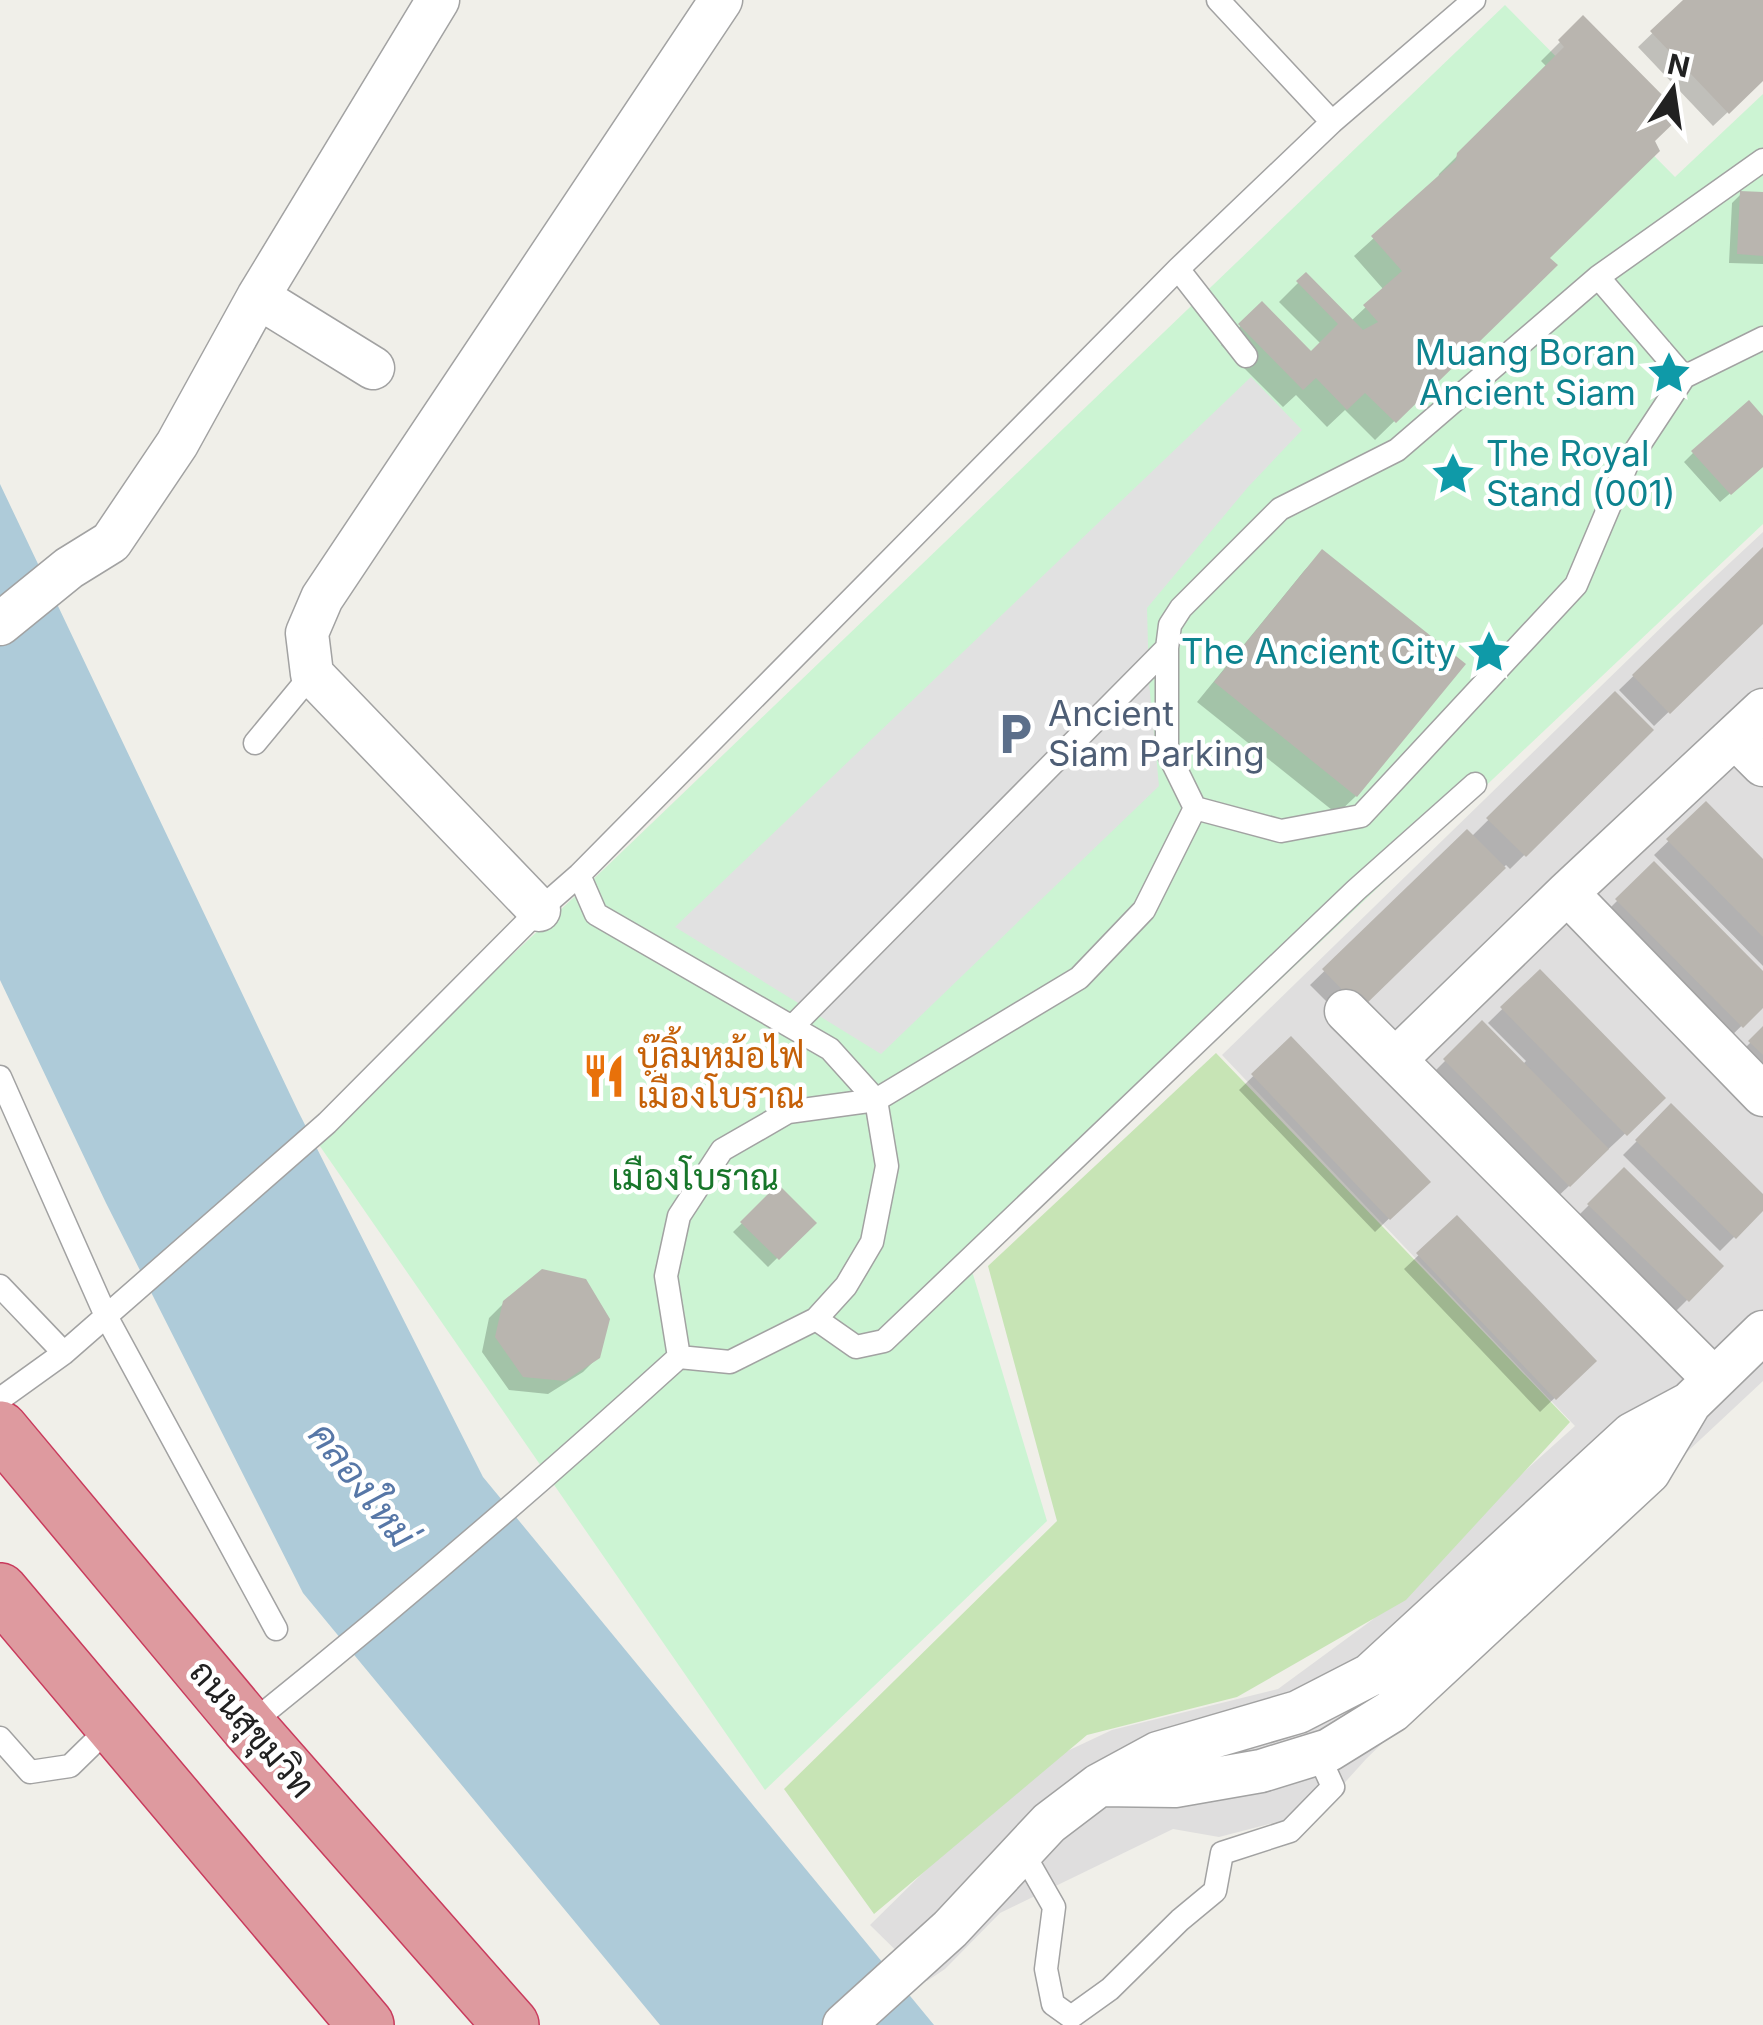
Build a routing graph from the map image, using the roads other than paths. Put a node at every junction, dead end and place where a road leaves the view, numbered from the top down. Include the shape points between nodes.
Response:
1 (438, 0) edge
2 (721, 0) edge
3 (1218, 0) edge
4 (1474, 0) edge
5 (1332, 122) junction
6 (1763, 160) edge
7 (1178, 269) junction
8 (1598, 277) junction
9 (258, 298) junction
10 (1763, 338) edge
11 (1246, 356) dead end
12 (373, 368) dead end
13 (1684, 377) junction
14 (0, 624) edge
15 (1166, 648) junction
16 (312, 674) junction
17 (1754, 737) edge
18 (254, 743) dead end
19 (1475, 784) dead end
20 (1195, 808) junction
21 (579, 874) junction
22 (1567, 893) junction
23 (539, 910) junction
24 (1346, 1012) dead end
25 (793, 1026) junction
26 (1395, 1060) junction
27 (0, 1078) edge
28 (1763, 1095) edge
29 (876, 1100) junction
30 (0, 1286) edge
31 (106, 1316) junction
32 (816, 1319) junction
33 (1763, 1332) edge
34 (64, 1353) junction
35 (679, 1357) junction
36 (1702, 1391) junction
37 (0, 1400) edge
38 (0, 1429) edge
39 (0, 1591) edge
40 (276, 1629) dead end
41 (112, 1725) junction
42 (248, 1726) junction
43 (0, 1738) edge
44 (1318, 1754) junction
45 (1099, 1785) junction
46 (1022, 1852) junction
47 (366, 2025) edge
48 (510, 2025) edge
49 (844, 2025) edge

1 - 9 street
2 - 16 street via 322,598 307,633
3 - 5 lane
4 - 5 lane
5 - 7 lane
6 - 8 lane
7 - 11 lane
7 - 21 lane
8 - 13 lane
8 - 15 lane via 1396,450 1280,509 1181,608
9 - 12 street
9 - 14 street via 177,444 111,542
10 - 13 lane
13 - 20 lane via 1628,462 1576,585 1361,816 1281,831
15 - 20 lane via 1167,751
15 - 25 lane
16 - 18 lane
16 - 23 street
17 - 22 street
19 - 32 lane via 884,1340 856,1347
20 - 29 lane via 1144,910 1080,978
21 - 23 lane
21 - 25 lane via 596,914
22 - 26 street
22 - 28 street
23 - 31 lane via 327,1122
24 - 26 street
25 - 29 lane via 830,1049
26 - 36 street
27 - 31 lane
29 - 32 lane via 887,1166 872,1242
29 - 35 lane via 788,1112 722,1150 679,1216 666,1276
30 - 34 lane
31 - 34 lane
31 - 40 lane
32 - 35 lane via 730,1362
33 - 36 street
34 - 37 lane
35 - 42 lane via 549,1475
36 - 44 street via 1649,1472 1392,1711
36 - 45 street via 1632,1434 1370,1675 1298,1712 1158,1752
38 - 42 highway, ถนนสุขุมวิท
39 - 41 highway
41 - 43 lane via 70,1766 50,1771 30,1772
41 - 47 highway
42 - 48 highway, ถนนสุขุมวิท
44 - 45 street via 1175,1786
44 - 46 lane via 1333,1787 1290,1831 1222,1853 1215,1891 1072,2017 1053,2004 1046,1970 1054,1907
45 - 46 street
46 - 49 street

